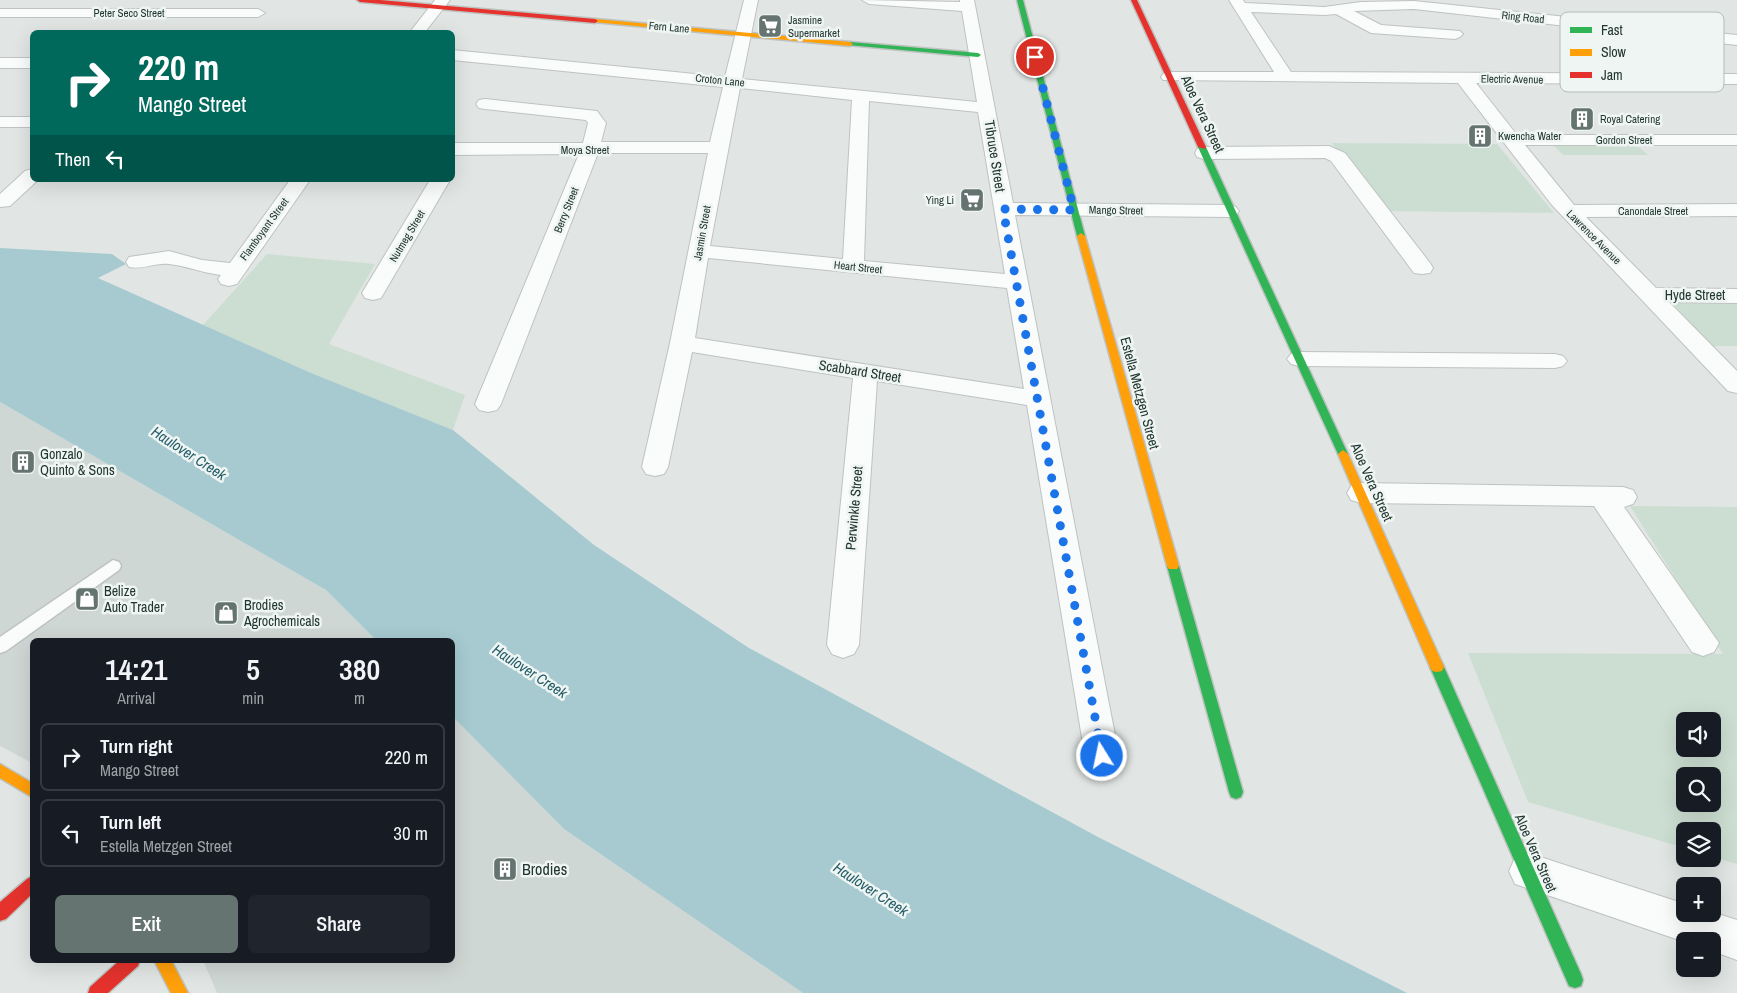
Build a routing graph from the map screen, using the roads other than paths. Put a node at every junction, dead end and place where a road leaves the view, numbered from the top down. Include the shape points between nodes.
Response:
1 (272, 0) edge
2 (360, 0) edge
3 (751, 0) edge
4 (870, 0) edge
5 (1020, 0) edge
6 (1134, 0) edge
7 (440, 3) edge
8 (967, 4) edge
9 (1238, 4) edge
10 (1339, 9) junction
11 (0, 13) edge
12 (258, 13) junction
13 (1560, 21) edge
14 (247, 28) dead end
15 (420, 30) edge
16 (744, 34) junction
17 (1455, 34) dead end
18 (1724, 39) edge
19 (1737, 40) edge
20 (455, 55) edge
21 (978, 55) junction
22 (0, 63) edge
23 (30, 63) edge
24 (1169, 77) junction
25 (1286, 78) junction
26 (1463, 78) junction
27 (1560, 78) edge
28 (1724, 79) edge
29 (1737, 79) edge
30 (732, 81) junction
31 (861, 95) junction
32 (485, 104) dead end
33 (987, 108) junction
34 (0, 122) edge
35 (30, 122) edge
36 (1510, 140) junction
37 (1737, 140) edge
38 (718, 147) junction
39 (590, 150) junction
40 (1204, 152) junction
41 (455, 153) edge
42 (30, 177) edge
43 (299, 182) edge
44 (439, 182) edge
45 (3, 202) dead end
46 (1003, 209) junction
47 (1074, 210) junction
48 (1737, 210) edge
49 (1229, 211) junction
50 (1569, 211) junction
51 (699, 251) junction
52 (137, 262) dead end
53 (853, 267) junction
54 (1422, 268) dead end
55 (1018, 282) junction
56 (374, 293) dead end
57 (1652, 295) junction
58 (1737, 296) edge
59 (682, 343) junction
60 (1299, 360) junction
61 (1555, 361) dead end
62 (866, 372) junction
63 (1737, 385) edge
64 (1038, 399) junction
65 (488, 404) dead end
66 (655, 467) dead end
67 (1361, 493) junction
68 (113, 566) dead end
69 (1703, 643) dead end
70 (842, 644) dead end
71 (0, 646) edge
72 (1102, 756) dead end
73 (0, 770) edge
74 (30, 790) edge
75 (1236, 792) dead end
76 (1528, 871) junction
77 (30, 886) edge
78 (0, 913) edge
79 (1737, 940) edge
80 (129, 963) edge
81 (164, 963) edge
82 (1575, 980) dead end
83 (96, 993) edge
84 (180, 993) edge

1 - 12 street
2 - 7 street, Fern Lane
3 - 16 street, Jasmin Street
4 - 8 street
5 - 47 street, Estella Metzgen Street
6 - 24 street, Aloe Vera Street
7 - 15 street
7 - 16 street, Fern Lane
8 - 21 street, Tibruce Street
9 - 10 street, Ring Road via 1308,11
9 - 25 street
10 - 13 street, Ring Road via 1414,5
10 - 17 street via 1371,28
11 - 12 street, Peter Seco Street
12 - 14 street
16 - 21 street, Fern Lane
16 - 30 street, Jasmin Street
18 - 19 street, Ring Road
20 - 30 street, Croton Lane
21 - 33 street, Tibruce Street
22 - 23 street
24 - 25 street, Electric Avenue
24 - 40 street, Aloe Vera Street
25 - 26 street, Electric Avenue
26 - 27 street, Electric Avenue
26 - 36 street, Lawrence Avenue
28 - 29 street, Electric Avenue
30 - 31 street, Croton Lane
30 - 38 street, Jasmin Street
31 - 33 street, Croton Lane
31 - 53 street
32 - 39 street, Berry Street via 591,115 597,123
33 - 46 street, Tibruce Street
34 - 35 street
36 - 37 street, Gordon Street
36 - 50 street, Lawrence Avenue
38 - 39 street, Moya Street
38 - 51 street, Jasmin Street
39 - 41 street, Moya Street
39 - 65 street, Berry Street
40 - 49 street, Aloe Vera Street
40 - 54 street via 1329,152 1338,157
42 - 45 street
43 - 52 street, Flamboyant Street via 232,274 169,258
44 - 56 street, Nutmeg Street
46 - 47 street, Mango Street
46 - 55 street, Tibruce Street
47 - 49 street, Mango Street
47 - 75 street, Estella Metzgen Street
48 - 50 street, Canondale Street
49 - 60 street, Aloe Vera Street
50 - 57 street, Lawrence Avenue
51 - 53 street, Heart Street
51 - 59 street, Jasmin Street
53 - 55 street, Heart Street
55 - 64 street, Tibruce Street
57 - 58 street, Hyde Street
57 - 63 street, Lawrence Avenue
59 - 62 street, Scabbard Street
59 - 66 street, Jasmin Street
60 - 61 street
60 - 67 street, Aloe Vera Street
62 - 64 street, Scabbard Street
62 - 70 street, Perwinkle Street
64 - 72 street, Tibruce Street
67 - 69 street via 1612,497
67 - 76 street, Aloe Vera Street
68 - 71 lane
73 - 74 street
76 - 79 street
76 - 82 street, Aloe Vera Street
77 - 78 street
80 - 83 street
81 - 84 street

